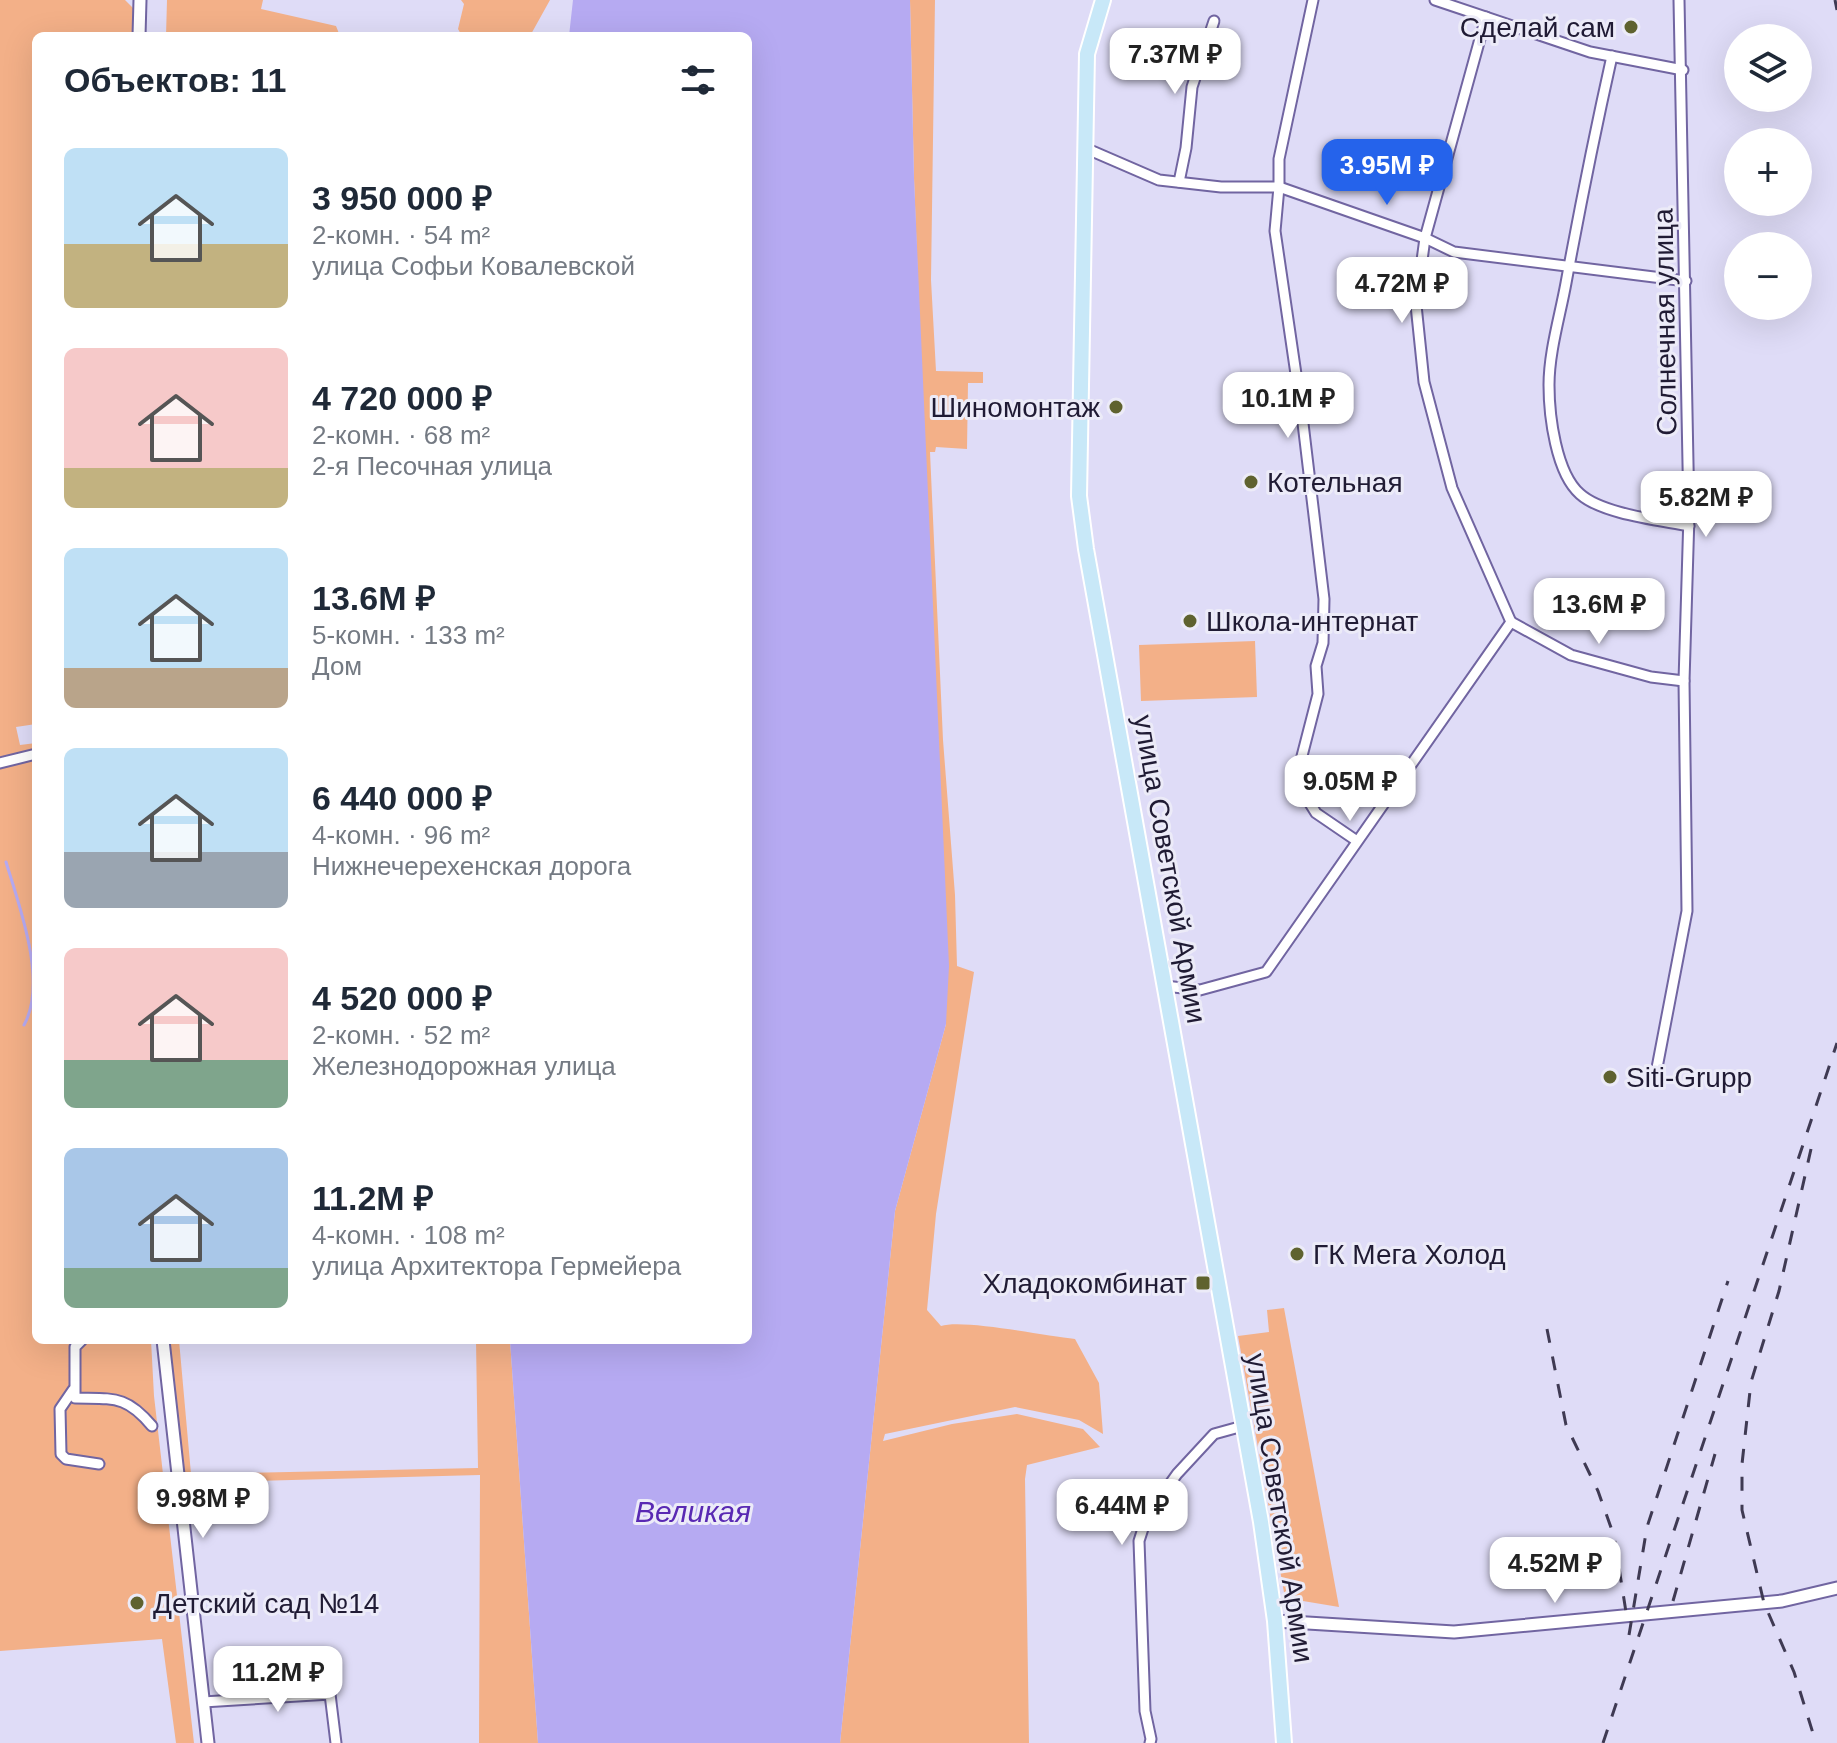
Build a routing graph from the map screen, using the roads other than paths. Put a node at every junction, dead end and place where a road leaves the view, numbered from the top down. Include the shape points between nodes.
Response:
1 (140, 0) edge
2 (1103, 0) edge
3 (1313, 0) edge
4 (1435, 0) edge
5 (1679, 0) edge
6 (1486, 17) junction
7 (1214, 21) dead end
8 (139, 32) edge
9 (1612, 56) junction
10 (1683, 70) junction
11 (1085, 148) junction
12 (1179, 182) junction
13 (1279, 187) junction
14 (1425, 238) junction
15 (1569, 267) junction
16 (1686, 281) junction
17 (1689, 526) junction
18 (1511, 622) junction
19 (1684, 681) junction
20 (32, 755) edge
21 (0, 763) edge
22 (1357, 841) junction
23 (1165, 986) junction
24 (1656, 1073) dead end
25 (78, 1344) edge
26 (163, 1344) edge
27 (73, 1390) junction
28 (152, 1426) dead end
29 (1243, 1426) junction
30 (99, 1464) dead end
31 (1837, 1588) edge
32 (1275, 1621) junction
33 (203, 1702) junction
34 (208, 1743) edge
35 (336, 1743) edge
36 (1150, 1743) edge
37 (1284, 1743) edge

1 - 8 street
2 - 11 main road, улица Советской Армии via 1087,54
3 - 13 street via 1279,159
4 - 6 street
5 - 10 street, Солнечная улица
6 - 9 street
6 - 14 street
7 - 12 street via 1192,87
9 - 10 street
9 - 15 street
10 - 16 street, Солнечная улица
11 - 12 street via 1159,180
11 - 23 main road, улица Советской Армии via 1079,496
12 - 13 street
13 - 14 street
13 - 22 street via 1275,231 1324,599 1318,694 1302,756 1301,789 1316,813
14 - 15 street via 1454,252
14 - 18 street via 1416,305 1424,382 1452,488
15 - 16 street
15 - 17 street via 1549,383 1564,474 1581,495 1619,513
16 - 17 street, Солнечная улица
17 - 19 street, Солнечная улица
18 - 19 street via 1571,655
18 - 22 street
19 - 24 street, Солнечная улица via 1687,911
20 - 21 street
22 - 23 street via 1266,972 1200,990
23 - 29 main road, улица Советской Армии
25 - 27 street
26 - 33 street
27 - 28 street via 75,1398 128,1402
27 - 30 street via 60,1409 61,1454
29 - 32 main road, улица Советской Армии
29 - 36 street via 1214,1434 1204,1444 1147,1516 1139,1541
31 - 32 street via 1782,1601 1454,1632
32 - 37 main road, улица Советской Армии
33 - 34 street
33 - 35 street via 330,1694

